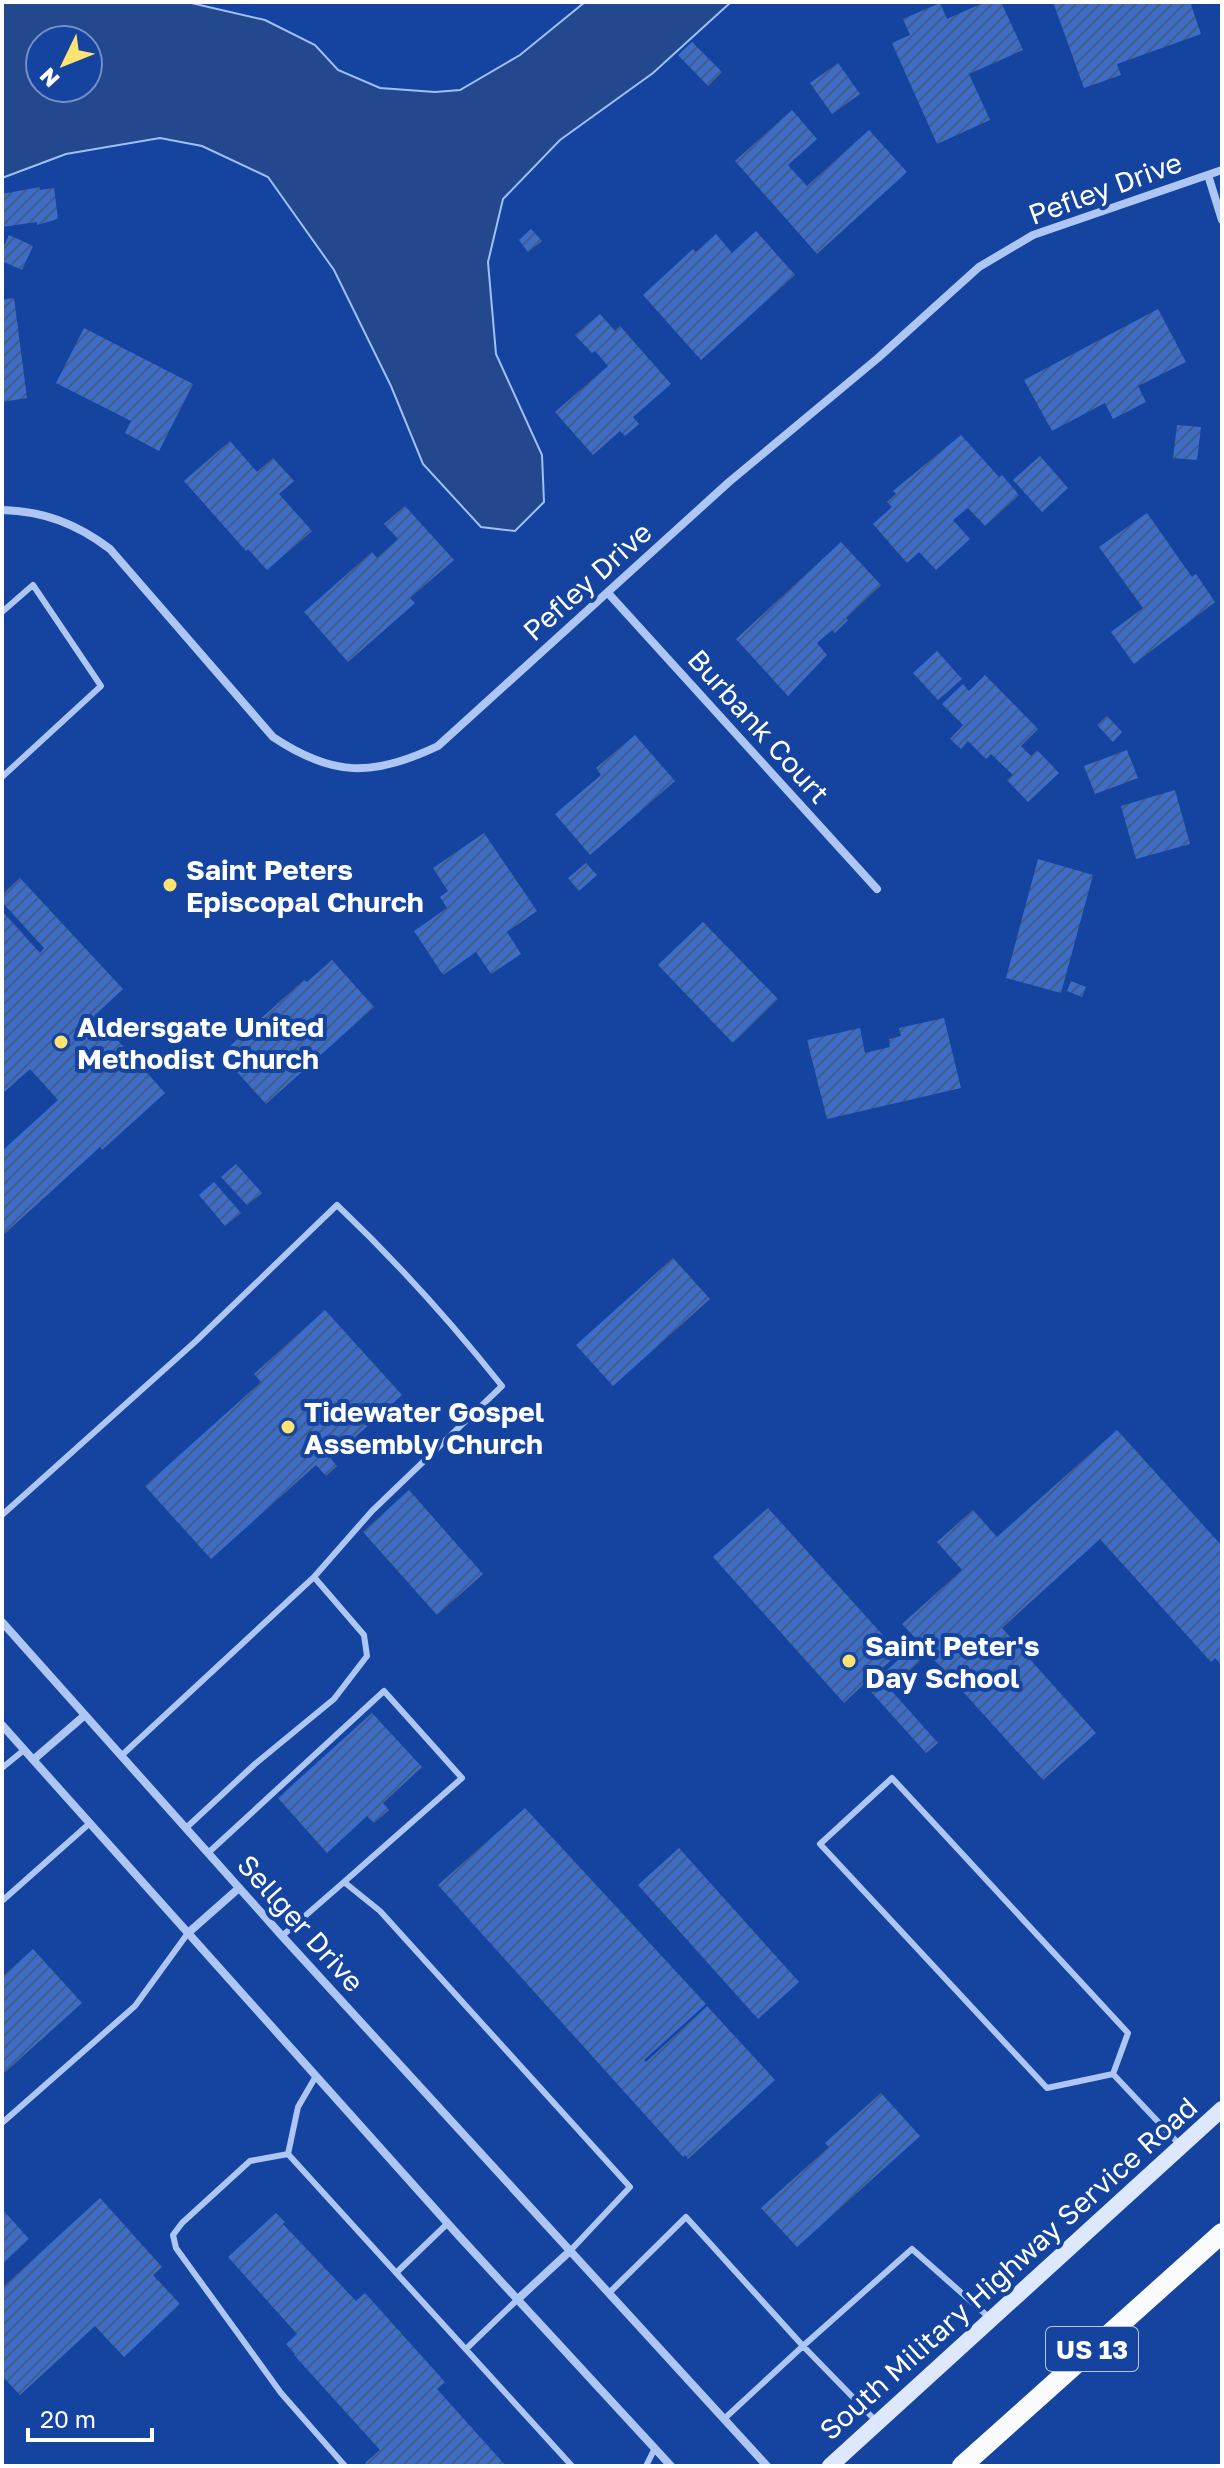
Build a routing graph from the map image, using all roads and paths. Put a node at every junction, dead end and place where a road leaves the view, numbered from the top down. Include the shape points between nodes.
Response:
1 (1222, 170) edge
2 (1208, 175) junction
3 (1222, 220) edge
4 (2, 510) edge
5 (608, 593) junction
6 (2, 612) edge
7 (2, 777) edge
8 (877, 889) dead end
9 (2, 1515) edge
10 (314, 1577) junction
11 (2, 1622) edge
12 (85, 1715) junction
13 (2, 1725) edge
14 (24, 1750) junction
15 (121, 1756) junction
16 (33, 1760) junction
17 (2, 1768) edge
18 (90, 1823) junction
19 (186, 1828) junction
20 (208, 1853) junction
21 (344, 1882) junction
22 (239, 1888) junction
23 (2, 1901) edge
24 (188, 1933) junction
25 (282, 1936) junction
26 (1113, 2074) junction
27 (316, 2076) junction
28 (1222, 2109) edge
29 (2, 2123) edge
30 (1181, 2146) junction
31 (288, 2154) junction
32 (448, 2223) junction
33 (1222, 2233) edge
34 (570, 2251) junction
35 (396, 2273) junction
36 (609, 2293) junction
37 (518, 2299) junction
38 (991, 2319) junction
39 (803, 2346) junction
40 (466, 2349) junction
41 (724, 2419) junction
42 (878, 2422) junction
43 (655, 2448) junction
44 (345, 2466) edge
45 (572, 2466) edge
46 (646, 2466) edge
47 (671, 2466) edge
48 (767, 2466) edge
49 (830, 2466) edge
50 (962, 2466) edge

1 - 2 street, Pefley Drive
2 - 3 street
2 - 5 street, Pefley Drive via 1033,235 979,267
4 - 5 street, Pefley Drive via 56,518 110,549 273,737 332,766 368,769 405,762 438,746
5 - 8 street, Burbank Court
6 - 7 lane via 33,585 101,686
9 - 10 lane via 196,1341 337,1205 453,1324 502,1386 372,1511
10 - 15 lane
10 - 19 lane via 364,1635 367,1656 334,1699
11 - 12 street, Sellger Drive
12 - 15 street, Sellger Drive
12 - 16 street
13 - 14 street
14 - 16 street
14 - 17 lane
15 - 19 street, Sellger Drive
16 - 18 street
18 - 23 lane
18 - 24 street
19 - 20 street, Sellger Drive
20 - 21 lane via 384,1691 462,1778
20 - 22 street, Sellger Drive
21 - 25 lane
21 - 34 lane via 380,1911 630,2187
22 - 24 street
22 - 25 street, Sellger Drive
24 - 27 street
24 - 29 lane via 135,2006
25 - 34 street, Sellger Drive
26 - 26 lane via 1128,2033 892,1778 820,1844 1047,2088
26 - 30 lane
27 - 31 lane via 298,2107
27 - 32 street
28 - 30 street, South Military Highway Service Road
30 - 38 street, South Military Highway Service Road
31 - 35 lane
31 - 44 lane via 250,2161 173,2235 176,2248 281,2393
32 - 35 lane
32 - 37 street
33 - 50 main road, US 13
34 - 36 street, Sellger Drive
34 - 37 street
35 - 40 lane
36 - 39 lane via 686,2217
36 - 41 street, Sellger Drive
37 - 40 lane
37 - 43 street
38 - 39 lane via 912,2249
38 - 42 street, South Military Highway Service Road
39 - 41 lane
39 - 42 lane
40 - 45 lane
41 - 48 street, Sellger Drive
42 - 49 street, South Military Highway Service Road
43 - 46 lane
43 - 47 street

